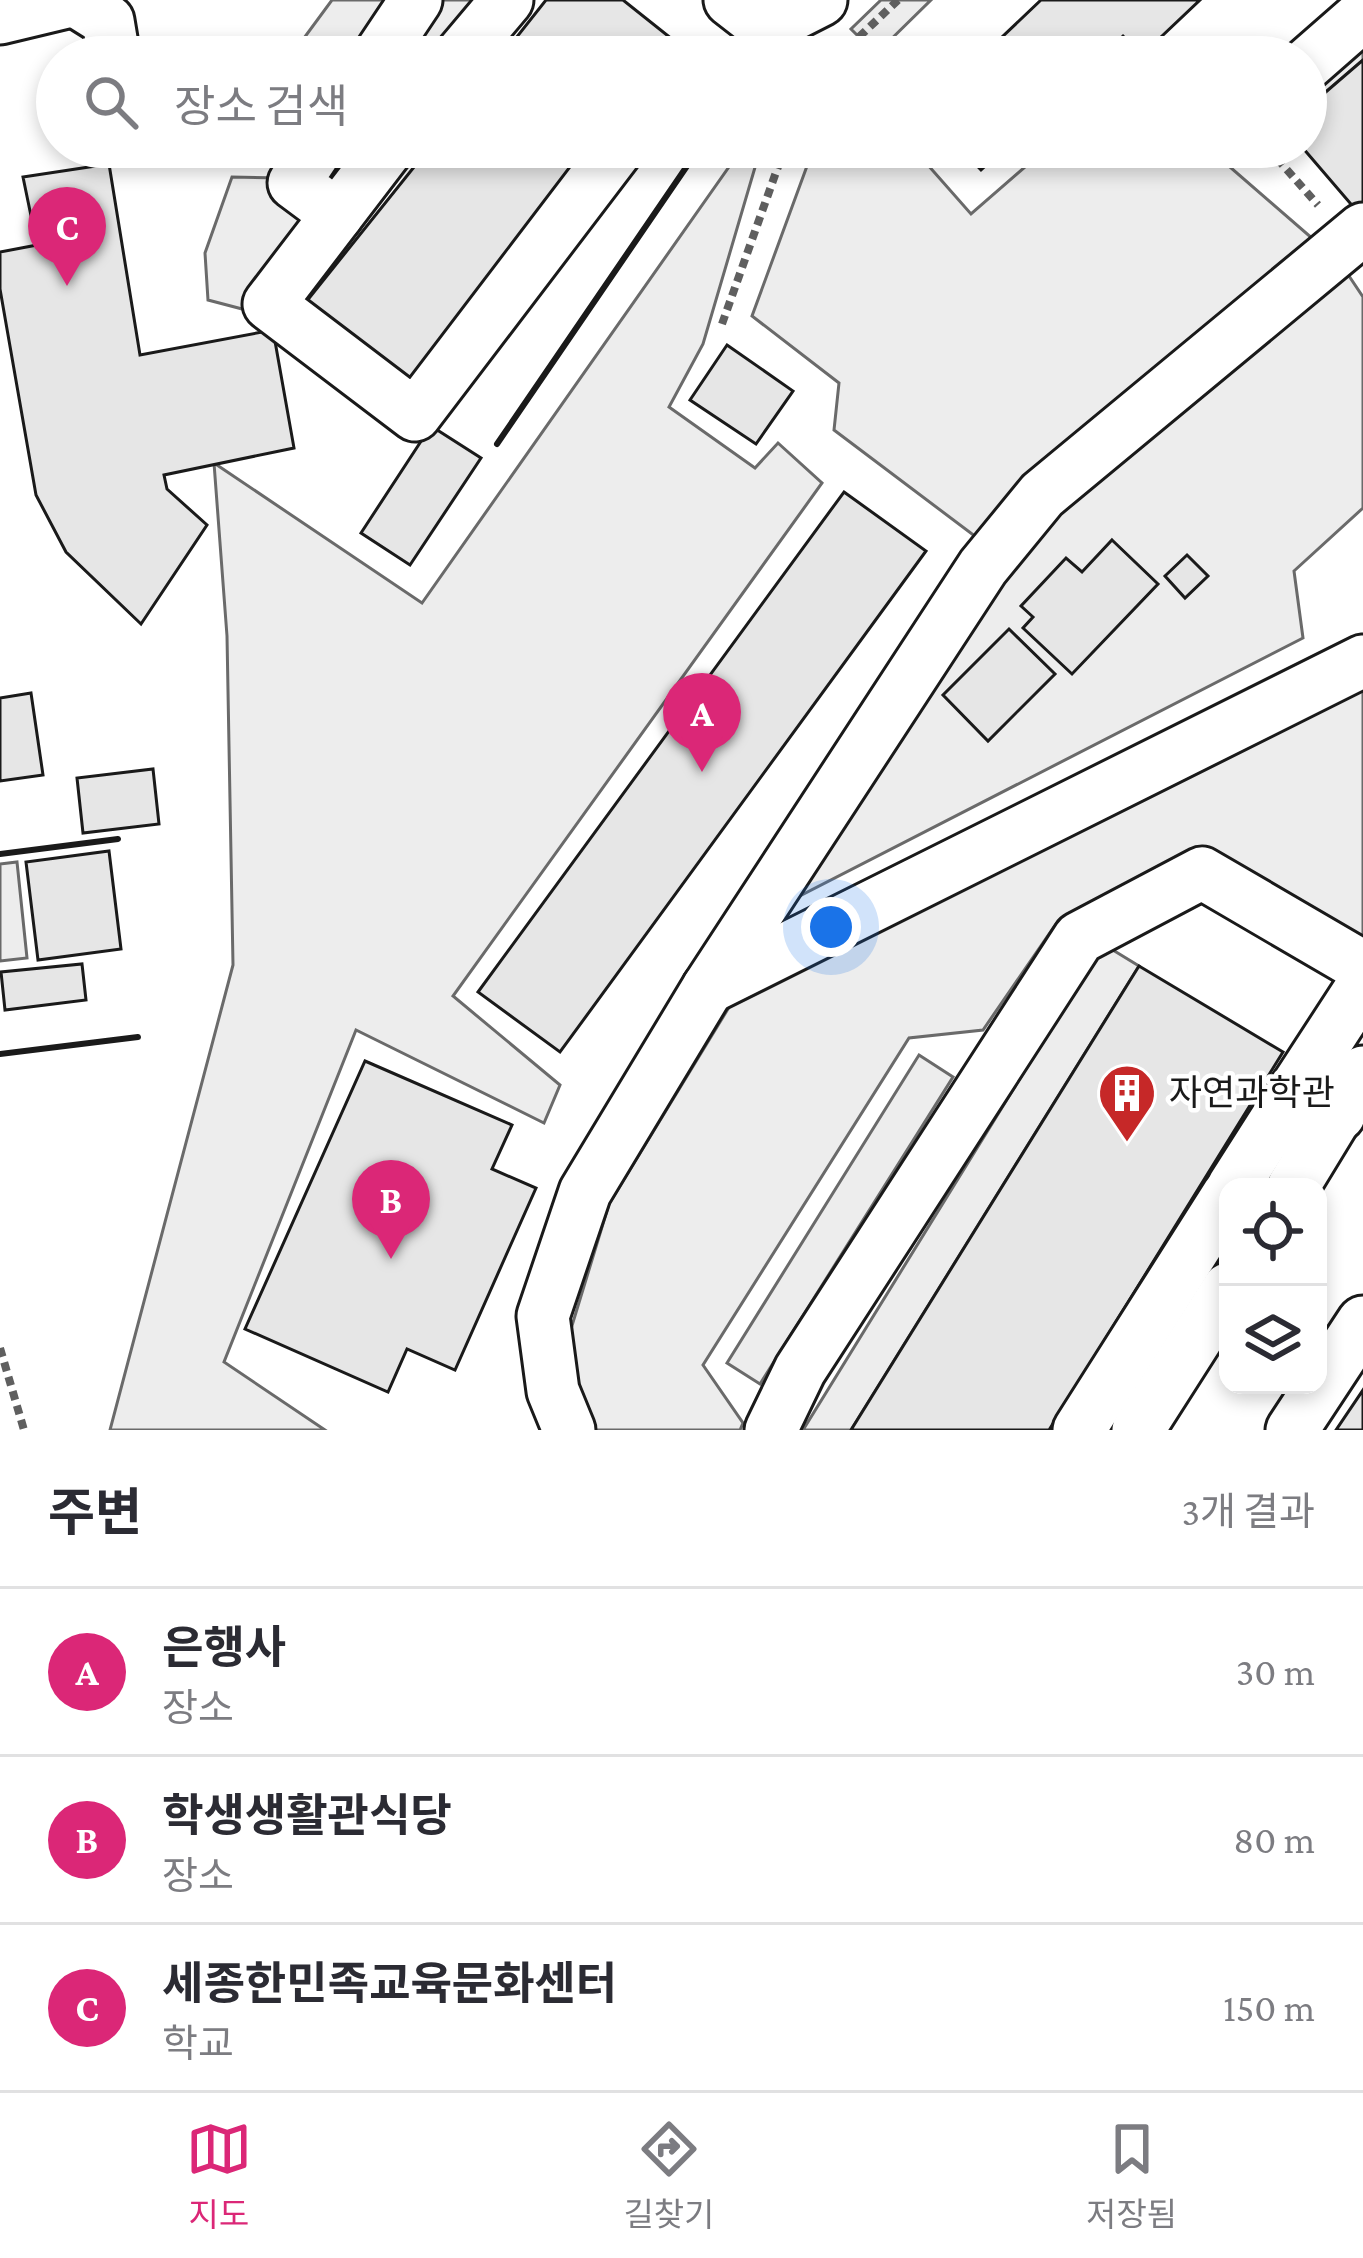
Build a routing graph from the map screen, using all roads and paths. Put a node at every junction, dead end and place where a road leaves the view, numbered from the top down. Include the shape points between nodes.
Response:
1 (76, 0) edge
2 (416, 0) edge
3 (730, 0) edge
4 (821, 0) edge
5 (898, 0) edge
6 (1363, 15) edge
7 (0, 18) edge
8 (110, 36) edge
9 (392, 36) edge
10 (861, 36) edge
11 (1327, 46) edge
12 (304, 168) edge
13 (373, 168) edge
14 (603, 168) edge
15 (778, 168) edge
16 (1288, 168) edge
17 (337, 214) junction
18 (1356, 235) edge
19 (722, 324) dead end
20 (1363, 661) edge
21 (1363, 968) edge
22 (1363, 985) edge
23 (708, 988) junction
24 (1296, 1088) junction
25 (1351, 1093) edge
26 (1239, 1178) edge
27 (1299, 1178) edge
28 (1219, 1210) edge
29 (1219, 1303) edge
30 (1363, 1322) edge
31 (0, 1348) edge
32 (24, 1430) edge
33 (569, 1430) edge
34 (771, 1430) edge
35 (1079, 1430) edge
36 (1138, 1430) edge
37 (1292, 1430) edge

1 - 7 lane
1 - 8 lane via 108,21
2 - 9 lane
3 - 4 lane via 766,28
5 - 10 path
6 - 11 lane
12 - 17 lane via 294,183
13 - 17 lane
14 - 17 lane via 415,415 269,304
15 - 19 path
16 - 18 path
18 - 23 lane via 1042,495 983,567
20 - 23 lane
21 - 34 lane via 1202,873 1079,938 800,1370
22 - 24 lane
23 - 33 lane via 585,1192 543,1316 553,1391
24 - 25 lane
24 - 26 lane
25 - 27 lane
28 - 35 lane
29 - 36 lane
30 - 37 lane
31 - 32 path

